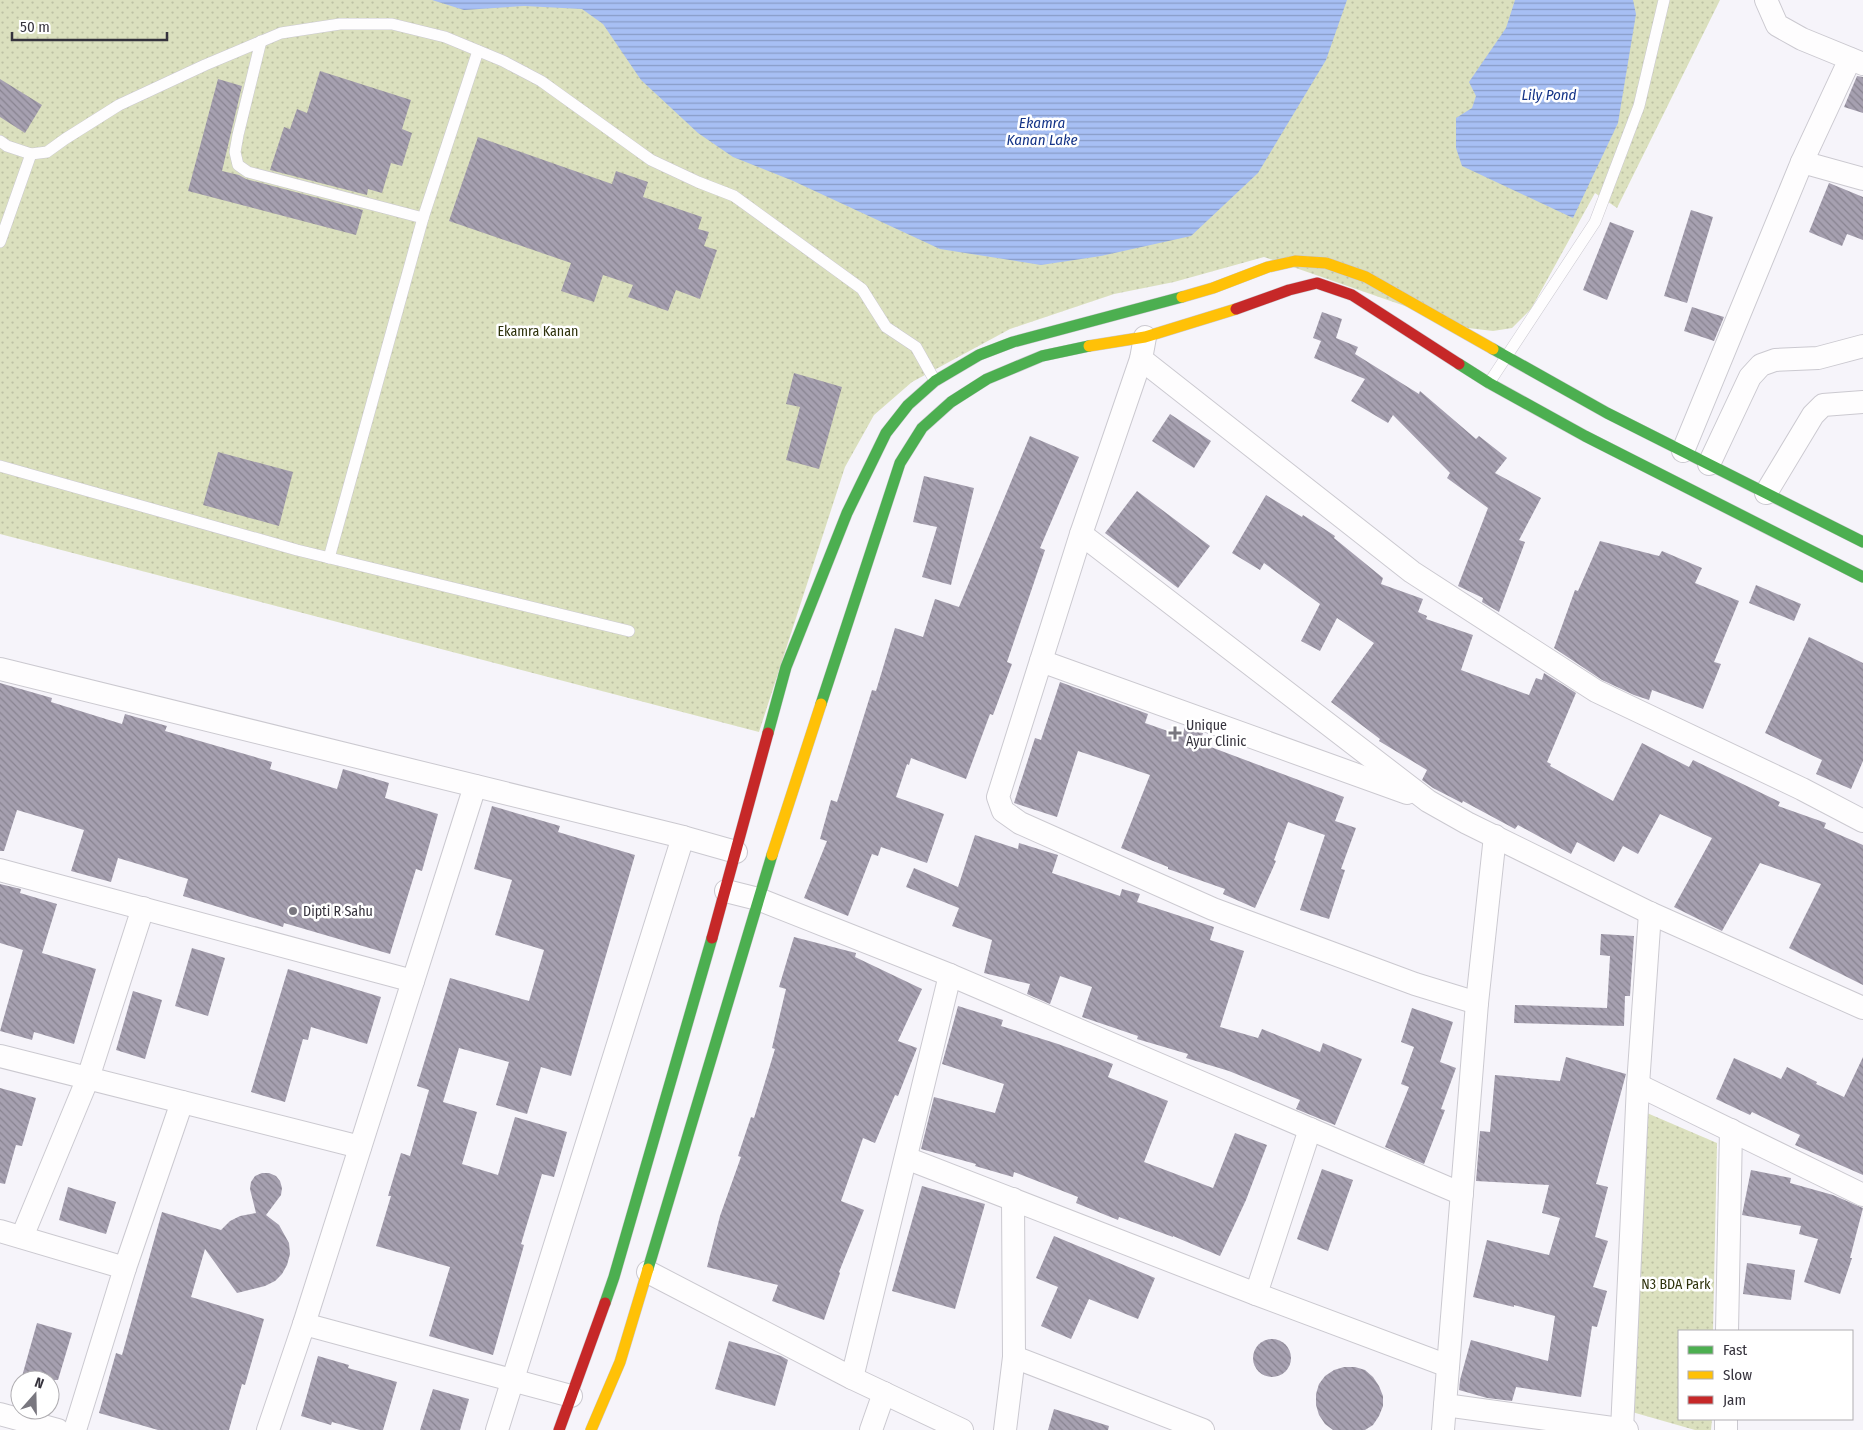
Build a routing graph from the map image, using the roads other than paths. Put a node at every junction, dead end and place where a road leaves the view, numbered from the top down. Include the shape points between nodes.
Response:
1 (1664, 0) edge
2 (1766, 0) edge
3 (262, 41) junction
4 (478, 51) junction
5 (1857, 61) edge
6 (0, 141) edge
7 (31, 154) junction
8 (1802, 162) junction
9 (1863, 179) edge
10 (424, 218) junction
11 (0, 242) edge
12 (1145, 337) junction
13 (1863, 346) edge
14 (1507, 356) junction
15 (1140, 359) junction
16 (935, 381) junction
17 (1490, 383) junction
18 (1863, 402) edge
19 (1682, 451) junction
20 (1709, 464) junction
21 (0, 466) edge
22 (1766, 493) junction
23 (1081, 534) junction
24 (1863, 542) edge
25 (328, 558) junction
26 (1863, 577) edge
27 (629, 630) dead end
28 (1041, 661) junction
29 (0, 669) edge
30 (475, 786) junction
31 (1428, 801) junction
32 (1863, 821) edge
33 (1495, 836) junction
34 (683, 837) junction
35 (736, 852) junction
36 (0, 870) edge
37 (726, 891) junction
38 (758, 899) junction
39 (143, 908) junction
40 (1650, 913) junction
41 (950, 976) junction
42 (413, 981) junction
43 (1477, 1003) junction
44 (1863, 1008) edge
45 (0, 1056) edge
46 (88, 1078) junction
47 (1638, 1085) junction
48 (182, 1102) junction
49 (1310, 1129) junction
50 (1730, 1130) junction
51 (360, 1148) junction
52 (906, 1158) junction
53 (1462, 1194) junction
54 (1863, 1195) edge
55 (1013, 1199) junction
56 (0, 1231) edge
57 (22, 1238) junction
58 (125, 1268) junction
59 (648, 1272) junction
60 (1256, 1294) junction
61 (304, 1324) junction
62 (1727, 1330) edge
63 (1014, 1357) junction
64 (1448, 1366) junction
65 (852, 1378) junction
66 (514, 1380) junction
67 (884, 1393) junction
68 (571, 1396) junction
69 (1445, 1405) junction
70 (0, 1414) edge
71 (58, 1430) edge
72 (76, 1430) edge
73 (268, 1430) edge
74 (497, 1430) edge
75 (559, 1430) edge
76 (591, 1430) edge
77 (871, 1430) edge
78 (962, 1430) edge
79 (1005, 1430) edge
80 (1203, 1430) edge
81 (1443, 1430) edge
82 (1624, 1430) edge

1 - 14 lane via 1639,106 1595,222
2 - 5 street via 1778,24 1802,40
3 - 4 lane via 281,33 340,24 392,24 445,37
3 - 7 lane via 118,105 47,152
3 - 10 lane via 238,135 235,152 238,164 248,172
4 - 10 lane
4 - 16 lane via 541,80 651,160 734,196 862,288 886,327 916,346
5 - 8 street
6 - 7 lane
7 - 11 lane
8 - 9 street
8 - 19 street
10 - 25 lane
12 - 15 street
12 - 17 street via 1316,283 1352,295
12 - 38 street via 1042,356 987,379 951,402 922,428 900,463
13 - 20 street via 1818,358 1775,360 1761,365 1750,376
14 - 16 street via 1366,277 1326,263 1295,262 1268,267 1213,288 1130,312 1013,342 979,356
14 - 17 lane
14 - 19 street
15 - 23 street
15 - 32 street via 1412,572 1596,691
16 - 35 street via 908,405 886,433 847,513 786,668
17 - 26 street via 1585,436
18 - 22 street via 1823,405 1813,415
19 - 20 street
20 - 22 street
21 - 25 lane
22 - 24 street
23 - 28 street
23 - 31 street
25 - 27 lane
28 - 31 street
28 - 43 street via 998,797 1003,811 1020,823 1214,909 1415,984
29 - 30 street
30 - 34 street
30 - 42 street
31 - 33 street
33 - 40 street
33 - 43 street
34 - 35 street
34 - 66 street
35 - 37 street
36 - 39 street
37 - 38 street
37 - 68 street via 614,1277
38 - 41 street
38 - 59 street
39 - 42 street
39 - 46 street
40 - 44 street
40 - 47 street
41 - 49 street
41 - 52 street
42 - 51 street
43 - 53 street
45 - 46 street
46 - 48 street
46 - 57 street
47 - 50 street
47 - 82 street
48 - 51 street
48 - 58 street
49 - 53 street
49 - 60 street
50 - 54 street
50 - 62 street
51 - 61 street
52 - 55 street
52 - 65 street
53 - 64 street
55 - 60 street
55 - 63 street
56 - 57 street
57 - 58 street
58 - 72 street
59 - 65 street
59 - 76 street via 620,1362
60 - 64 street
61 - 66 street
61 - 73 street
63 - 79 street
63 - 80 street
64 - 69 street
65 - 67 street
66 - 68 street
66 - 74 street
67 - 77 street
67 - 78 street
68 - 75 street
69 - 81 street
69 - 82 street
70 - 71 street

